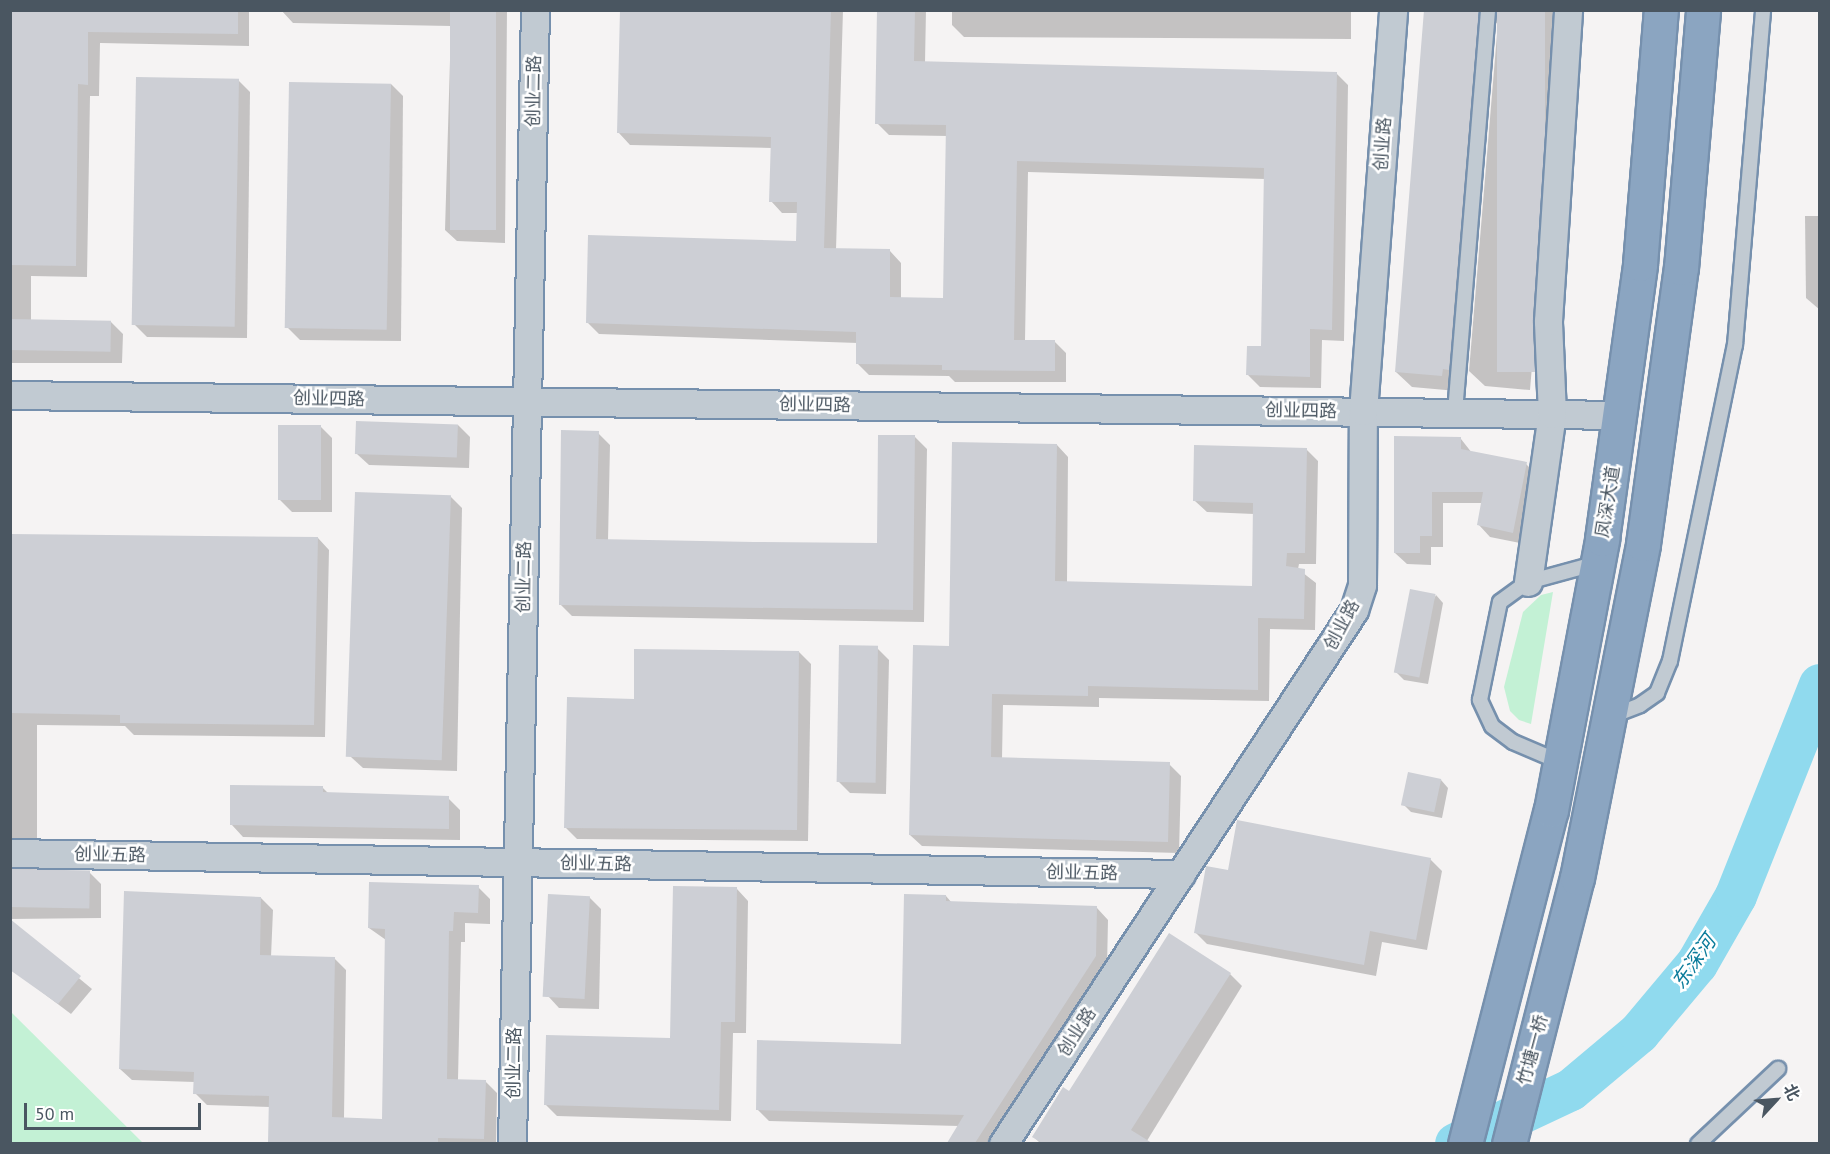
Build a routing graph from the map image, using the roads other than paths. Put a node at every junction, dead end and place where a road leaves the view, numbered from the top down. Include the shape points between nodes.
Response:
1 (535, 10) edge
2 (1393, 10) edge
3 (1488, 10) edge
4 (1568, 10) edge
5 (1661, 10) edge
6 (1703, 10) edge
7 (1763, 10) edge
8 (10, 395) edge
9 (527, 401) junction
10 (1364, 411) junction
11 (1455, 412) junction
12 (1552, 414) junction
13 (1620, 415) junction
14 (1598, 563) junction
15 (1528, 582) junction
16 (1612, 716) junction
17 (1560, 762) junction
18 (10, 853) edge
19 (518, 862) junction
20 (1181, 874) junction
21 (1778, 1069) dead end
22 (512, 1143) edge
23 (1003, 1143) edge
24 (1464, 1143) edge
25 (1509, 1143) edge
26 (1698, 1143) edge

1 - 9 street, 创业二路
2 - 10 street, 创业路
3 - 11 lane
4 - 12 street via 1548,321
5 - 13 highway, 凤深大道 via 1640,264
6 - 16 highway via 1690,180 1669,360 1643,544
7 - 16 lane via 1736,345 1672,650 1657,693
8 - 9 street, 创业四路
9 - 10 street, 创业四路
9 - 19 street, 创业二路
10 - 11 street, 创业四路
10 - 20 street, 创业路 via 1362,585 1354,610
11 - 12 street, 创业四路
12 - 13 street, 创业四路
12 - 15 street
13 - 14 highway, 凤深大道
14 - 15 lane
14 - 17 highway, 凤深大道
15 - 17 lane via 1500,602 1480,699 1492,726 1514,742
16 - 25 highway, 竹塘一桥 via 1558,957
17 - 24 highway, 凤深大道
18 - 19 street, 创业五路
19 - 20 street, 创业五路
19 - 22 street, 创业二路
20 - 23 street, 创业路
21 - 26 lane

